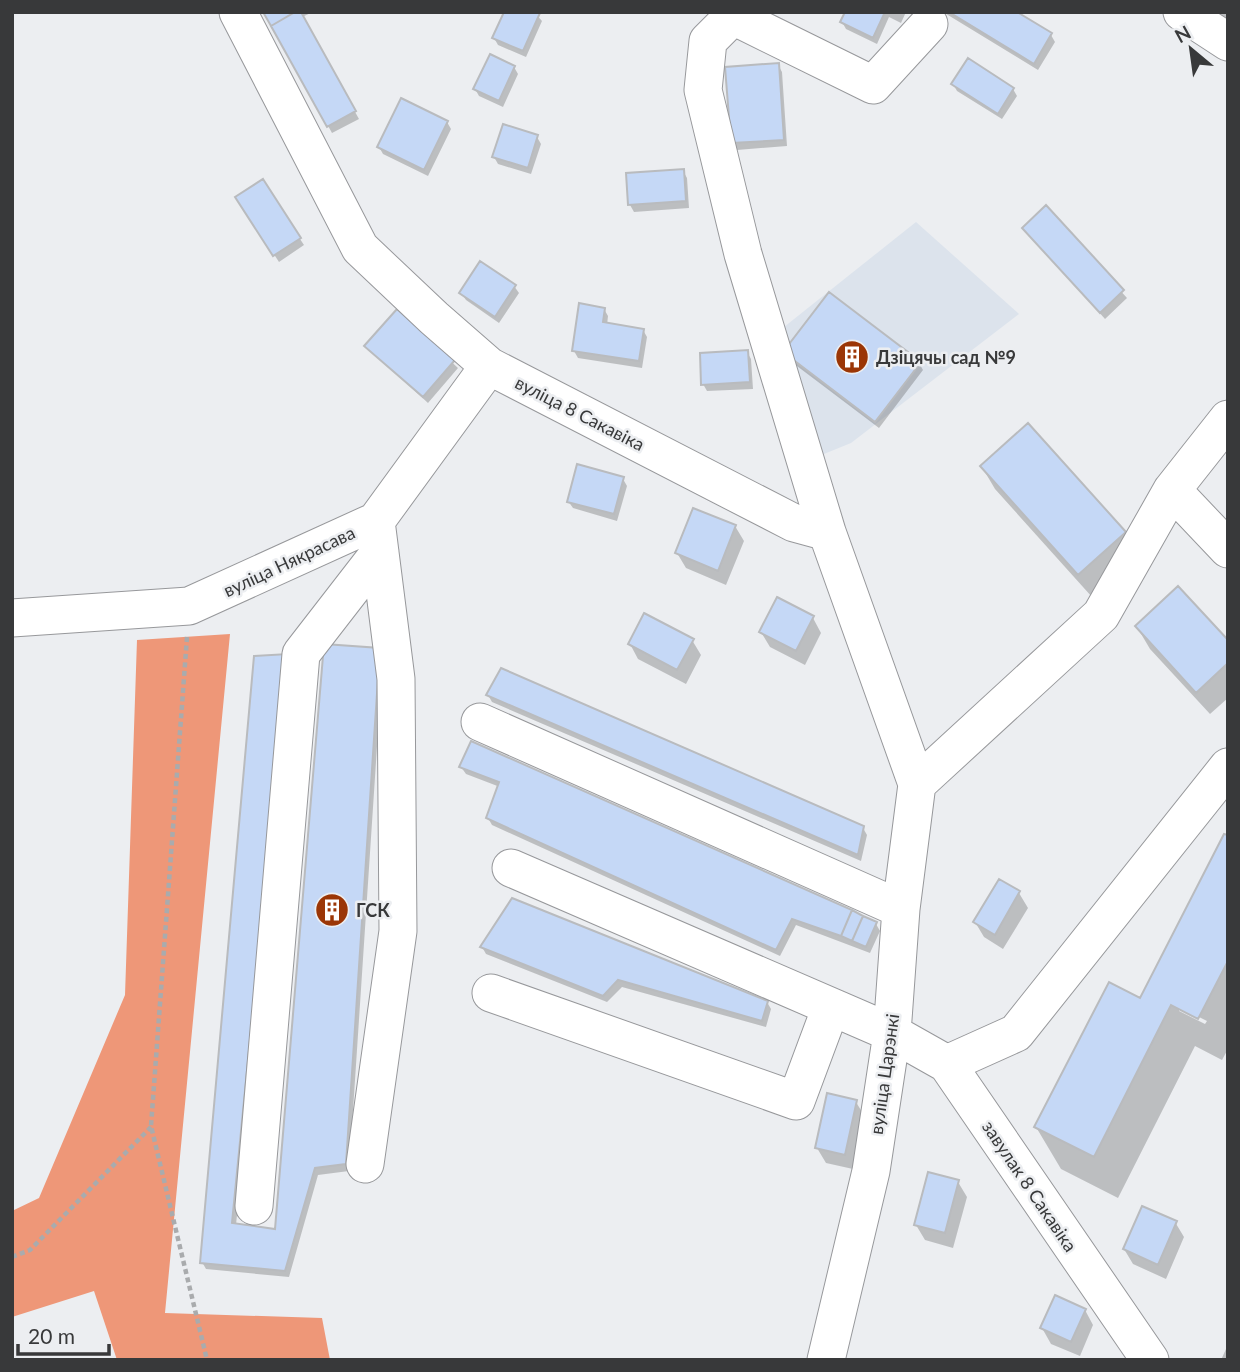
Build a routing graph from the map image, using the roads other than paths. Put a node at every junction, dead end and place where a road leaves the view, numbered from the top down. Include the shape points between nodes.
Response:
1 (238, 12) edge
2 (1182, 12) edge
3 (929, 24) dead end
4 (1228, 42) edge
5 (489, 366) junction
6 (1228, 419) edge
7 (1172, 490) junction
8 (827, 533) junction
9 (378, 536) junction
10 (1228, 549) edge
11 (12, 618) edge
12 (480, 722) dead end
13 (1228, 766) edge
14 (917, 784) junction
15 (511, 868) dead end
16 (901, 909) junction
17 (491, 993) dead end
18 (831, 1006) junction
19 (891, 1033) junction
20 (947, 1064) junction
21 (365, 1164) dead end
22 (254, 1206) dead end
23 (826, 1360) edge
24 (1150, 1360) edge

1 - 5 street, вуліца 8 Сакавіка via 360,248
2 - 4 street
3 - 8 street via 873,85 733,16 708,41 703,90 743,254
5 - 8 street, вуліца 8 Сакавіка via 794,523
5 - 9 street, вуліца Някрасава
6 - 7 street
7 - 10 street
7 - 14 street via 1101,615
8 - 14 street
9 - 11 street, вуліца Някрасава via 189,606
9 - 21 street via 396,679 398,931
9 - 22 street via 301,654
12 - 16 street
13 - 20 street via 1016,1033
14 - 16 street, вуліца Царэнкі
15 - 18 street, завулак 8 Сакавіка
16 - 19 street, вуліца Царэнкі
17 - 18 street via 796,1101
18 - 19 street, завулак 8 Сакавіка
19 - 20 street, завулак 8 Сакавіка
19 - 23 street, вуліца Царэнкі via 871,1171
20 - 24 street, завулак 8 Сакавіка

